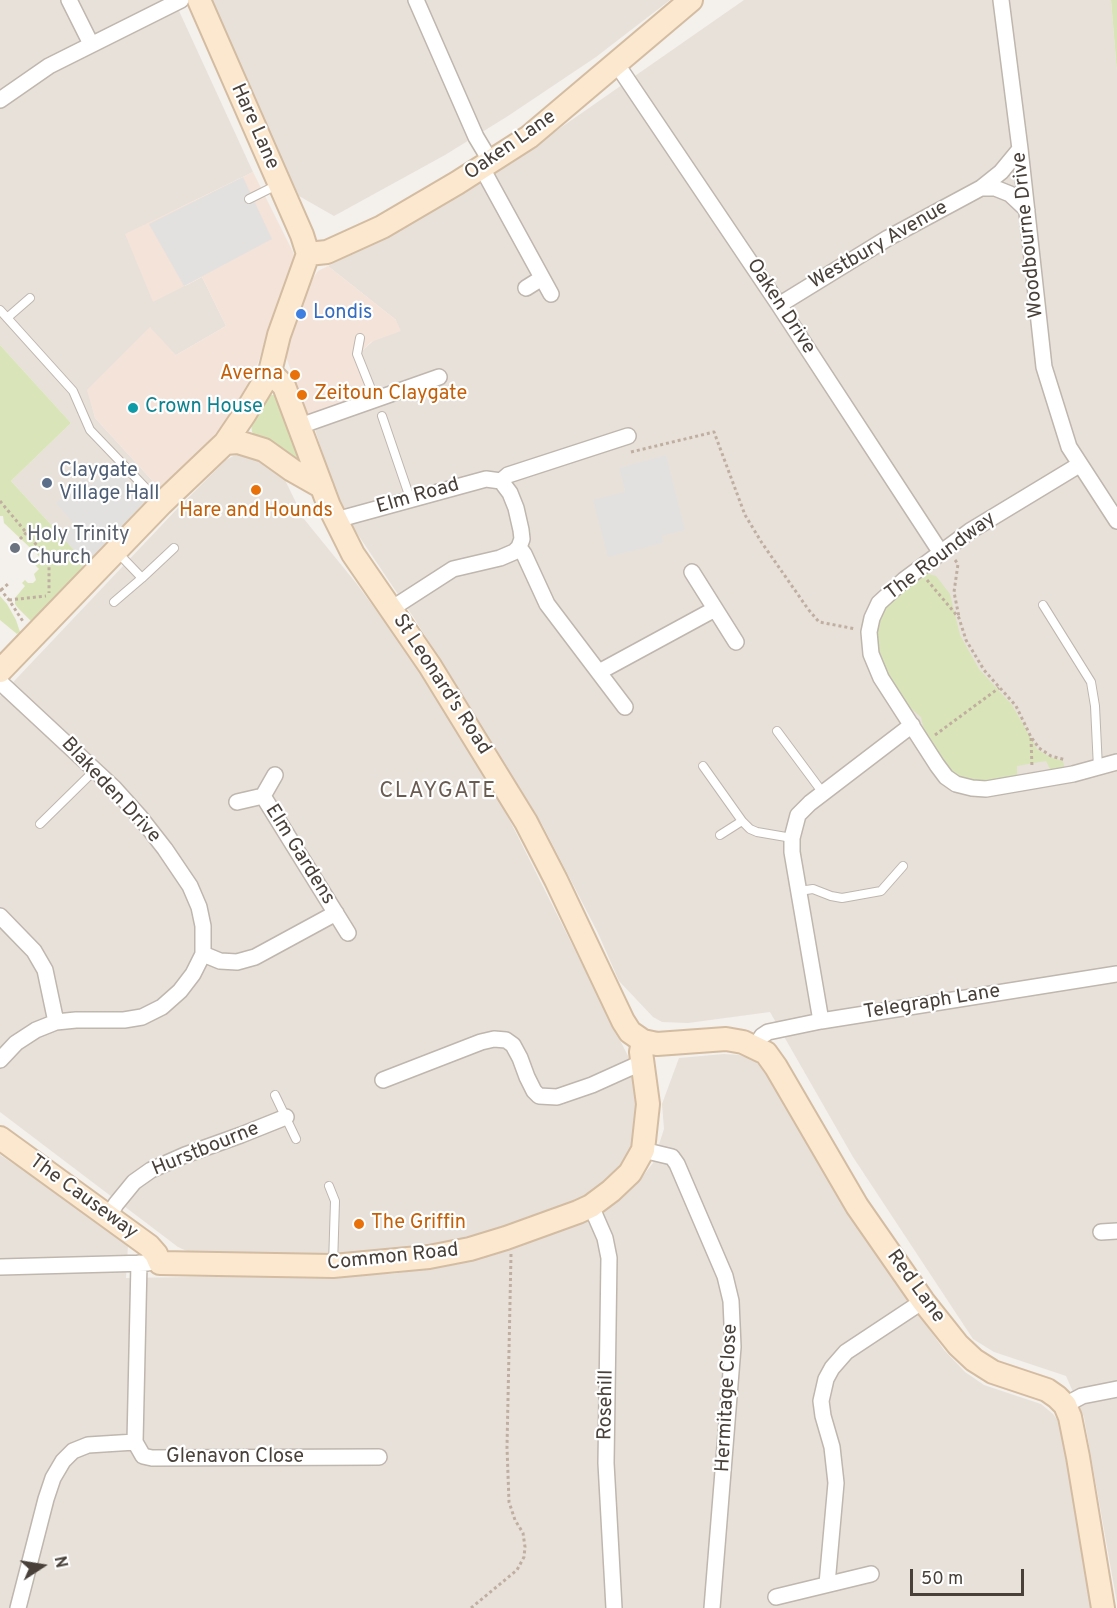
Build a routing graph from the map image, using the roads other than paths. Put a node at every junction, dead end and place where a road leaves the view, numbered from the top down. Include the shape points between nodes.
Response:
1 (69, 0) edge
2 (181, 0) edge
3 (199, 0) edge
4 (416, 0) edge
5 (690, 0) edge
6 (1000, 0) edge
7 (91, 44) junction
8 (616, 63) junction
9 (0, 100) edge
10 (1020, 149) junction
11 (486, 165) junction
12 (279, 184) junction
13 (981, 188) junction
14 (249, 199) dead end
15 (1027, 210) junction
16 (308, 254) junction
17 (542, 278) junction
18 (526, 288) dead end
19 (551, 294) dead end
20 (30, 298) dead end
21 (779, 305) junction
22 (0, 310) edge
23 (7, 318) junction
24 (360, 338) dead end
25 (270, 372) junction
26 (439, 377) dead end
27 (375, 399) junction
28 (382, 416) dead end
29 (300, 426) junction
30 (628, 436) dead end
31 (225, 442) junction
32 (1079, 465) junction
33 (501, 481) junction
34 (322, 487) junction
35 (410, 498) junction
36 (161, 504) junction
37 (336, 520) junction
38 (1117, 521) edge
39 (519, 547) junction
40 (174, 549) dead end
41 (944, 550) junction
42 (116, 551) junction
43 (692, 572) dead end
44 (142, 578) junction
45 (114, 602) dead end
46 (1043, 605) dead end
47 (391, 609) junction
48 (715, 609) junction
49 (736, 642) dead end
50 (0, 670) edge
51 (599, 672) junction
52 (0, 682) edge
53 (625, 707) dead end
54 (912, 725) junction
55 (777, 731) dead end
56 (1117, 762) edge
57 (703, 766) dead end
58 (1098, 768) junction
59 (95, 770) junction
60 (275, 775) dead end
61 (823, 793) junction
62 (263, 796) junction
63 (237, 802) dead end
64 (742, 821) junction
65 (40, 825) dead end
66 (720, 835) dead end
67 (792, 838) junction
68 (903, 867) dead end
69 (799, 891) junction
70 (336, 914) junction
71 (3, 926) edge
72 (348, 933) dead end
73 (202, 954) junction
74 (1117, 974) edge
75 (821, 1021) junction
76 (56, 1022) junction
77 (754, 1047) junction
78 (643, 1052) junction
79 (0, 1060) edge
80 (383, 1080) dead end
81 (275, 1095) dead end
82 (286, 1117) junction
83 (0, 1138) edge
84 (296, 1138) dead end
85 (643, 1150) junction
86 (329, 1186) dead end
87 (591, 1206) junction
88 (109, 1216) junction
89 (149, 1263) junction
90 (333, 1266) junction
91 (0, 1267) edge
92 (923, 1301) junction
93 (1117, 1389) edge
94 (1065, 1405) junction
95 (135, 1442) junction
96 (379, 1457) dead end
97 (871, 1574) dead end
98 (826, 1584) junction
99 (776, 1597) dead end
100 (18, 1608) edge
101 (614, 1608) edge
102 (712, 1608) edge
103 (1103, 1608) edge

1 - 7 street
2 - 7 street
3 - 12 street, Hare Lane
4 - 11 street
5 - 8 street, Oaken Lane
6 - 10 street, Woodbourne Drive
7 - 9 street via 49,66
8 - 11 street, Oaken Lane via 554,118
8 - 21 street, Oaken Drive
10 - 13 street, Westbury Avenue
10 - 15 street, Woodbourne Drive
11 - 16 street, Oaken Lane via 357,239 327,252
11 - 17 street
12 - 14 lane
12 - 16 street, Hare Lane
13 - 15 street via 1010,194
13 - 21 street, Westbury Avenue via 888,238
15 - 32 street, Woodbourne Drive via 1044,367 1061,428
16 - 25 street
17 - 18 street
17 - 19 street
20 - 23 lane
21 - 41 street, Oaken Drive
22 - 23 lane
23 - 36 lane via 73,391 90,430
24 - 27 lane via 357,354
25 - 29 street, St Leonard's Road via 284,386
25 - 31 street
26 - 27 street
27 - 29 street
28 - 35 lane
29 - 34 street, St Leonard's Road
30 - 33 street, Elm Road via 519,471
31 - 34 street via 264,450
31 - 36 street
32 - 38 street
32 - 41 street, The Roundway
33 - 35 street, Elm Road via 486,479
33 - 39 street via 516,508 522,539
34 - 37 street, St Leonard's Road
35 - 37 street, Elm Road
36 - 42 street
37 - 47 street, St Leonard's Road via 353,554
39 - 47 street via 500,558 453,569
39 - 51 street via 547,604
40 - 44 lane
41 - 54 street, The Roundway via 879,603 868,632 871,654 882,678
42 - 44 lane
42 - 50 street
43 - 48 street
44 - 45 lane
46 - 58 lane via 1091,682
47 - 78 street, St Leonard's Road via 526,822 622,1021
48 - 49 street
48 - 51 street
51 - 53 street
52 - 59 street, Blakeden Drive
54 - 58 street via 946,777 972,788 986,789
54 - 61 street
55 - 61 lane
56 - 58 street
57 - 64 lane
59 - 65 lane
59 - 73 street, Blakeden Drive via 140,817 190,886 203,926
60 - 62 street, Elm Gardens
61 - 67 street via 798,815
62 - 63 street, Elm Gardens
62 - 70 street, Elm Gardens
64 - 66 lane
64 - 67 lane via 757,832
67 - 69 street
68 - 69 lane via 880,891 842,898 813,889
69 - 75 street
70 - 72 street, Elm Gardens
70 - 73 street, Elm Gardens via 255,957 220,962
71 - 76 street via 34,951 45,970
73 - 76 street, Blakeden Drive via 180,991 162,1007 142,1017
74 - 75 street, Telegraph Lane
75 - 77 street, Telegraph Lane via 768,1032
76 - 79 street, Blakeden Drive via 16,1043
77 - 78 street, Red Lane via 726,1039 657,1044
77 - 92 street, Red Lane via 766,1053 776,1067 852,1198
78 - 80 street via 592,1085 557,1096 539,1096 513,1046 494,1038
78 - 85 street, Common Road via 648,1104
81 - 82 lane
82 - 84 lane
82 - 88 street, Hurstbourne via 151,1170 134,1182
83 - 88 street, The Causeway
85 - 87 street, Common Road via 630,1173
85 - 102 street, Hermitage Close via 672,1157 677,1164 725,1276 731,1301 733,1347
86 - 90 lane via 334,1201
87 - 90 street, Common Road via 470,1249
87 - 101 street, Rosehill via 606,1238 609,1258 606,1463
88 - 89 street, The Causeway via 156,1254
89 - 90 street, Common Road
89 - 91 street, Common Road
89 - 95 street
92 - 94 street, Red Lane via 974,1360 993,1372 1047,1390
92 - 98 street via 846,1353 826,1379 821,1401 836,1483
93 - 94 street via 1082,1396
94 - 103 street via 1078,1457
95 - 96 street, Glenavon Close via 143,1456 152,1458
95 - 100 street via 88,1445 73,1451 63,1461 46,1499
97 - 98 street
98 - 99 street

